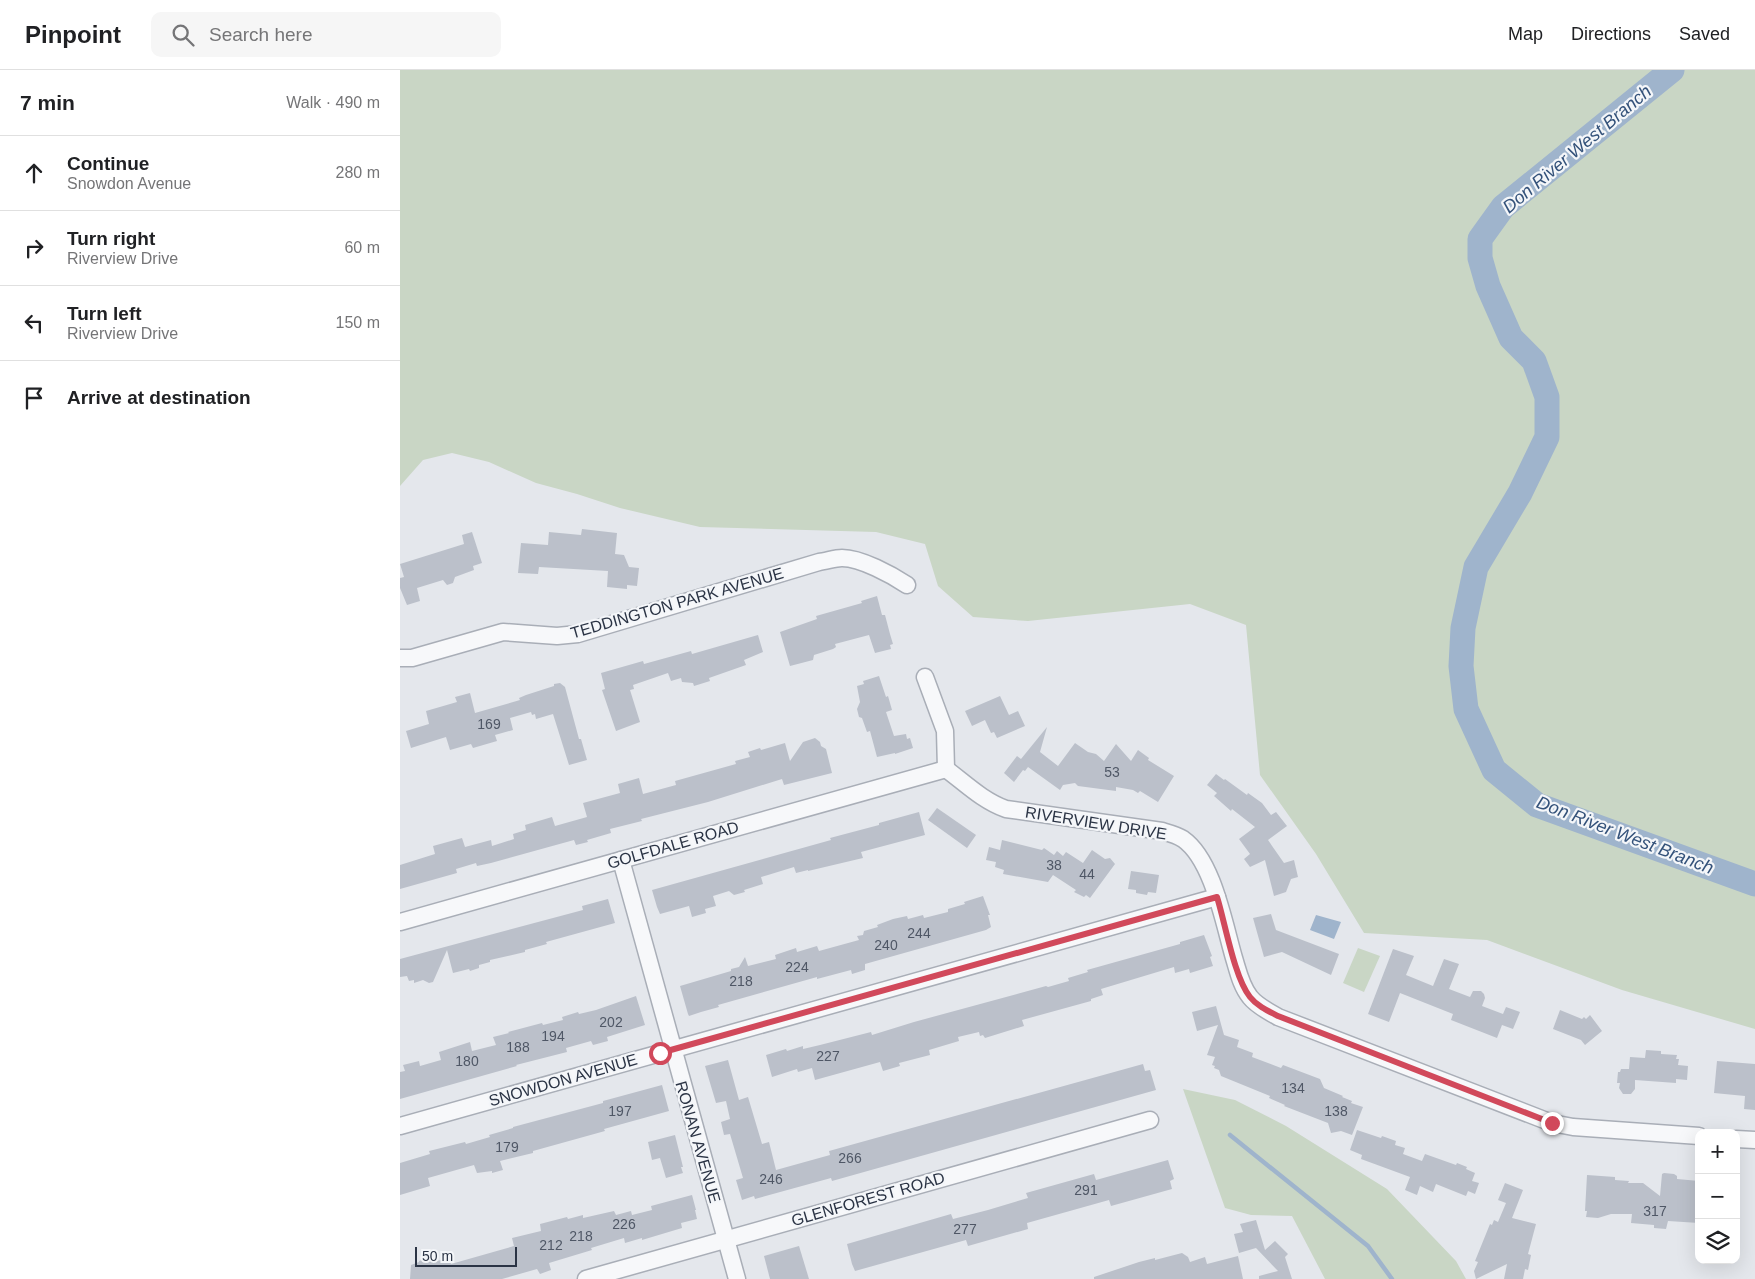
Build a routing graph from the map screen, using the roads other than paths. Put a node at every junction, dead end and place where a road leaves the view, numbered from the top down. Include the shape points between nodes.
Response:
1 (907, 585) dead end
2 (404, 661) edge
3 (925, 677) dead end
4 (946, 769) junction
5 (621, 860) junction
6 (1217, 897) junction
7 (400, 922) edge
8 (673, 1049) junction
9 (1150, 1120) dead end
10 (400, 1126) edge
11 (1695, 1136) edge
12 (1740, 1139) edge
13 (1755, 1140) edge
14 (726, 1240) junction
15 (586, 1279) edge
16 (737, 1279) edge

1 - 2 street, TEDDINGTON PARK AVENUE via 867,565 843,558 819,562 578,634 557,636 503,632
3 - 4 street via 944,731
4 - 5 street, GOLFDALE ROAD
4 - 6 street, RIVERVIEW DRIVE via 991,803 1006,809 1162,831 1183,839 1204,864
5 - 7 street, GOLFDALE ROAD
5 - 8 street, RONAN AVENUE
6 - 8 street, SNOWDON AVENUE
6 - 11 street, RIVERVIEW DRIVE via 1245,989 1264,1010 1552,1123
8 - 10 street, SNOWDON AVENUE
8 - 14 street, RONAN AVENUE
9 - 14 street, GLENFOREST ROAD
12 - 13 street
14 - 15 street, GLENFOREST ROAD
14 - 16 street, RONAN AVENUE

